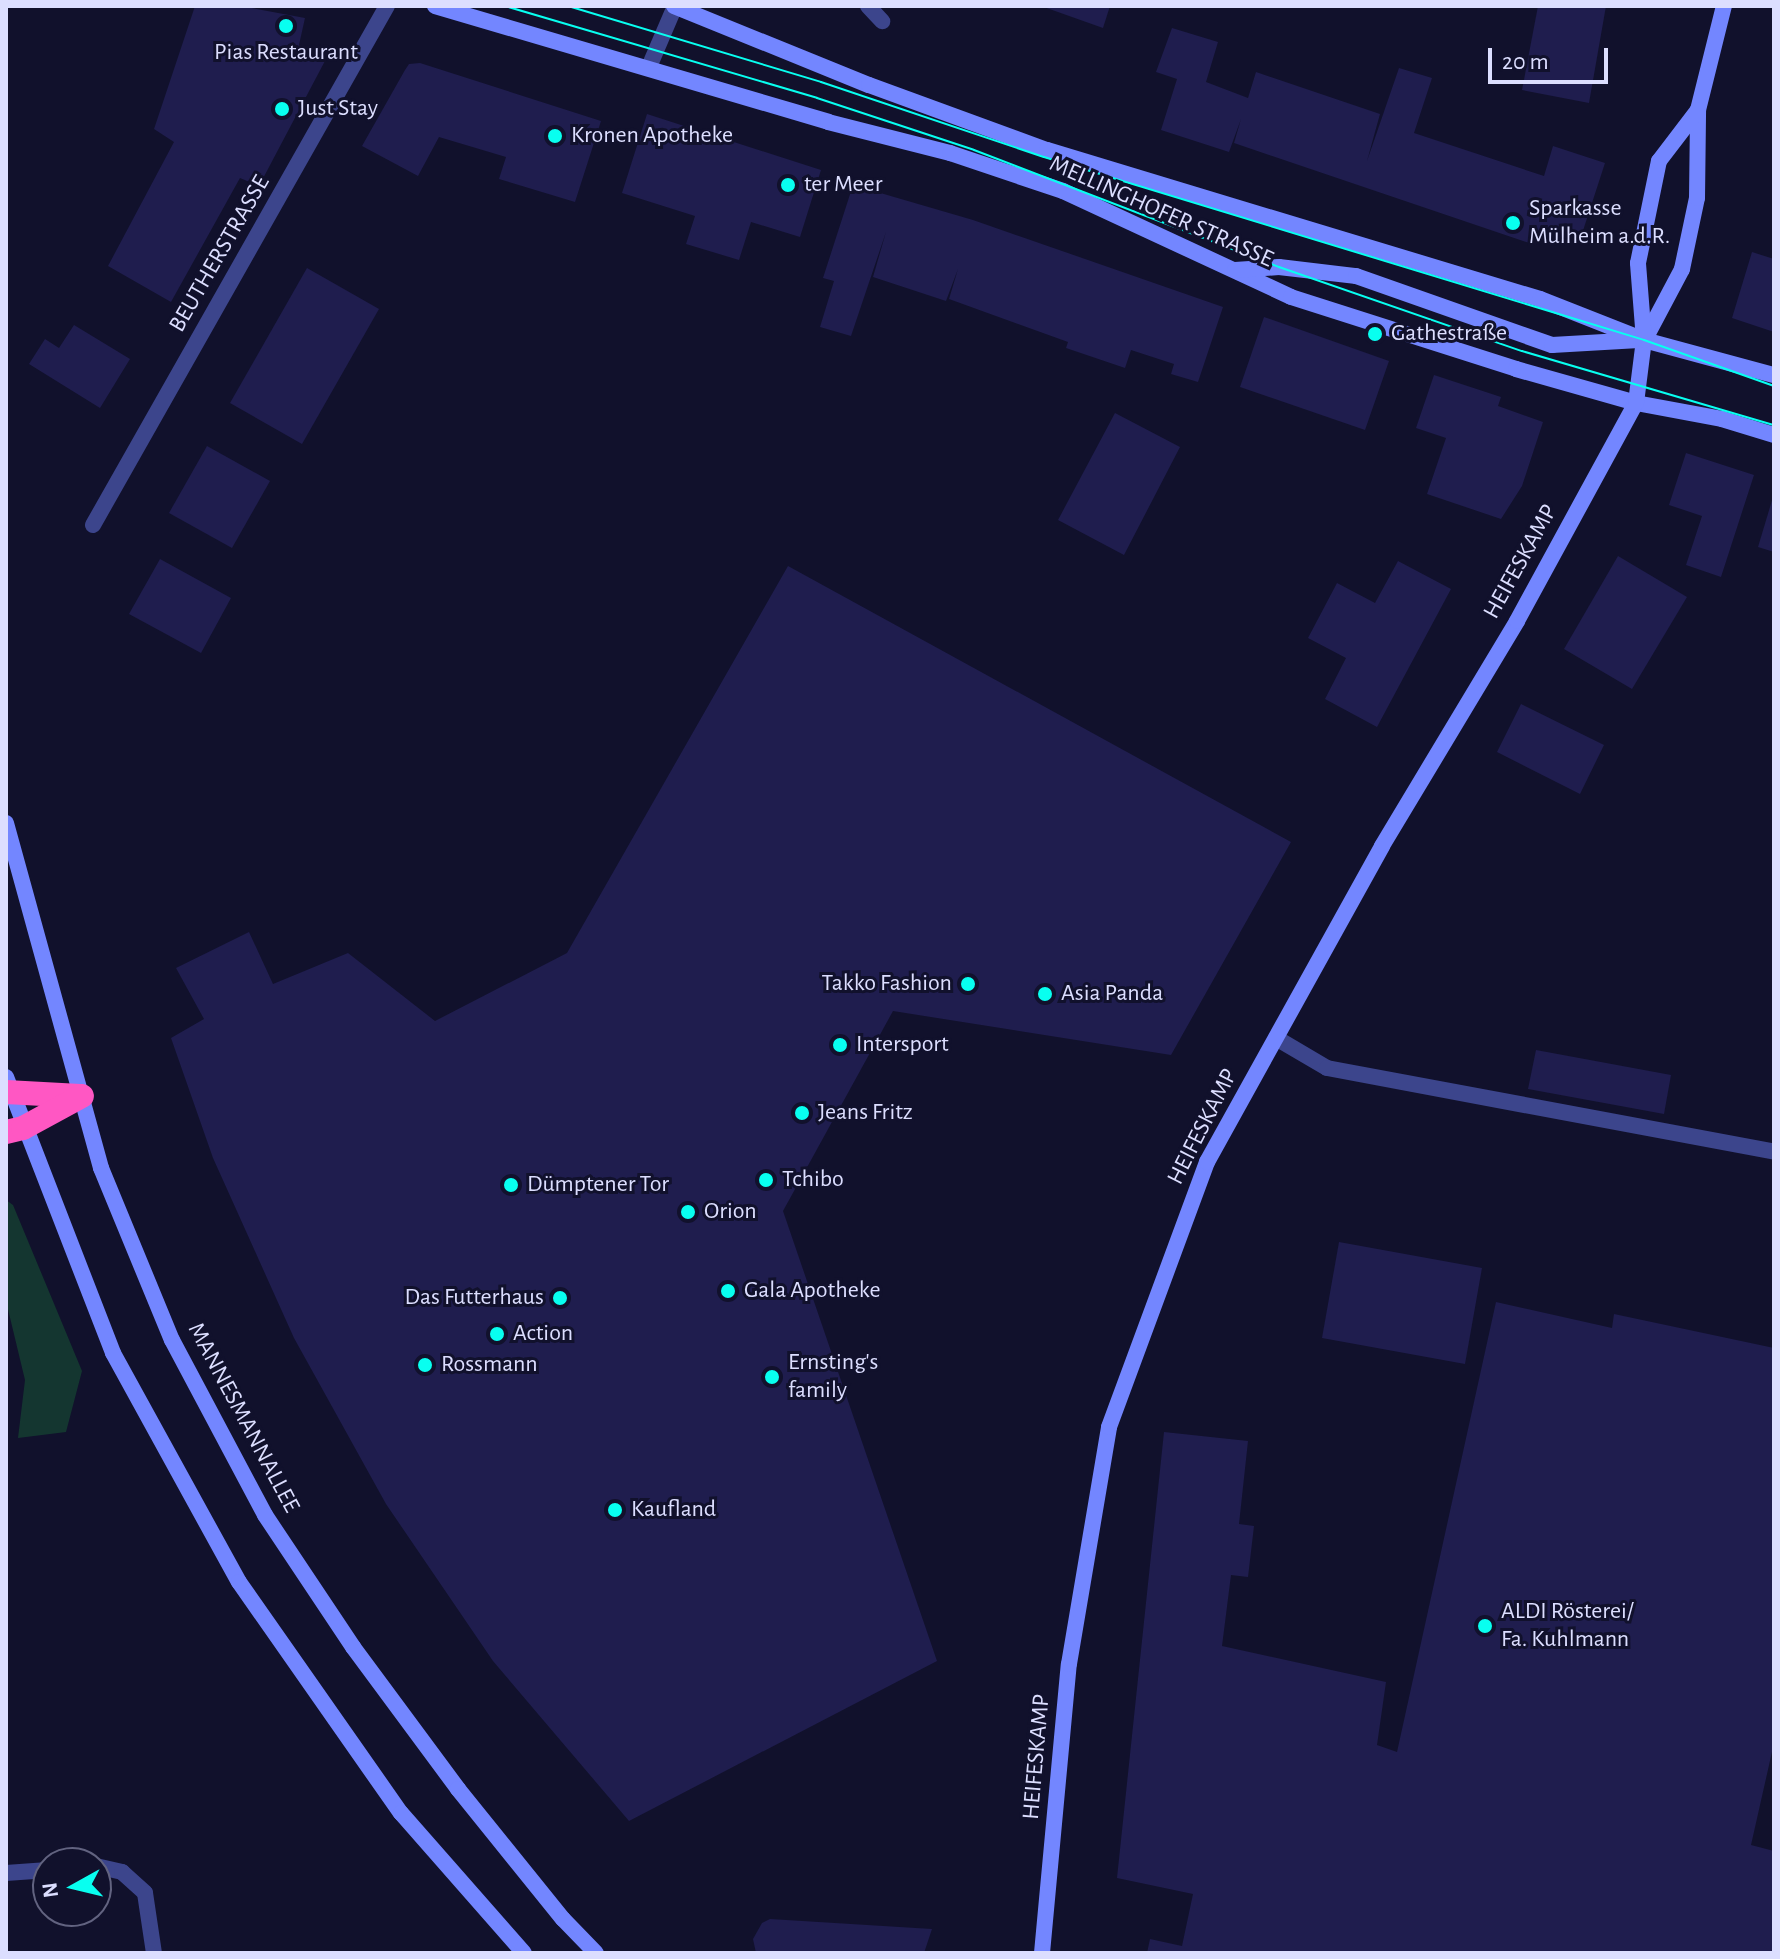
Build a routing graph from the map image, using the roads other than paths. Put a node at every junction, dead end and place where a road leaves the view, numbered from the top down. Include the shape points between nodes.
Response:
1 (387, 6) edge
2 (435, 6) edge
3 (675, 6) edge
4 (868, 6) edge
5 (1724, 6) edge
6 (882, 21) dead end
7 (649, 67) junction
8 (1698, 110) junction
9 (1233, 270) junction
10 (1644, 340) junction
11 (1774, 375) edge
12 (1636, 403) junction
13 (1774, 435) edge
14 (93, 525) dead end
15 (6, 823) edge
16 (1276, 1038) junction
17 (8, 1087) edge
18 (82, 1096) junction
19 (14, 1130) edge
20 (1774, 1152) edge
21 (112, 1870) edge
22 (32, 1871) edge
23 (6, 1873) edge
24 (154, 1953) edge
25 (524, 1953) edge
26 (596, 1953) edge
27 (1042, 1953) edge

1 - 14 street, BEUTHERSTRASSE
2 - 7 street, MELLINGHOFER STRASSE
3 - 7 street
3 - 10 street, MELLINGHOFER STRASSE via 1047,150 1540,299
4 - 6 street
5 - 8 street
7 - 9 street, MELLINGHOFER STRASSE via 1063,191
8 - 10 street via 1697,198 1682,269
8 - 10 street via 1659,161 1638,263
9 - 10 street via 1279,267 1356,276 1552,345
9 - 12 street, MELLINGHOFER STRASSE via 1291,297
10 - 11 street, MELLINGHOFER STRASSE
10 - 12 street
12 - 13 street, MELLINGHOFER STRASSE
12 - 16 street, HEIFESKAMP
15 - 18 street, MANNESMANNALLEE
16 - 20 street via 1327,1068
16 - 27 street, HEIFESKAMP via 1207,1162 1109,1427 1069,1664
17 - 18 highway
17 - 19 street
18 - 19 highway
18 - 26 street, MANNESMANNALLEE via 101,1168 172,1340 265,1515 353,1647 458,1789
19 - 25 street via 113,1353 239,1582 401,1813
21 - 24 street via 145,1893
22 - 23 street

